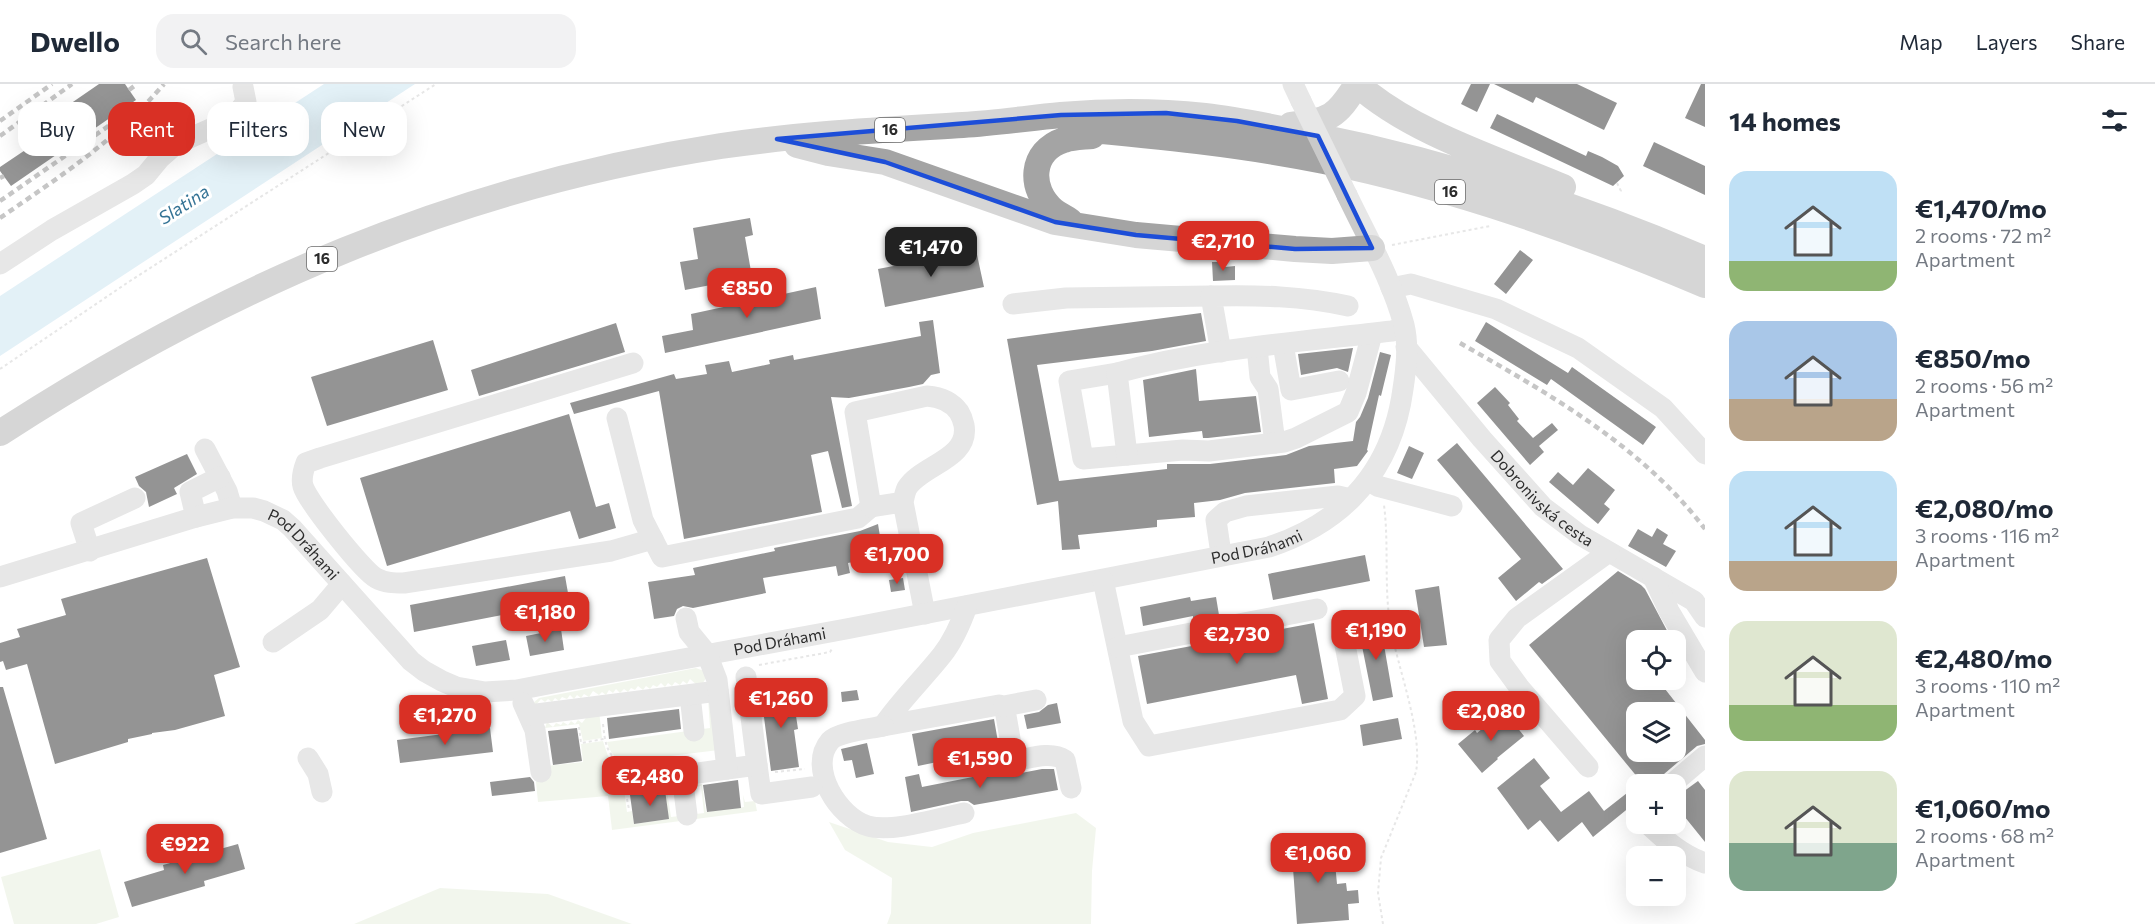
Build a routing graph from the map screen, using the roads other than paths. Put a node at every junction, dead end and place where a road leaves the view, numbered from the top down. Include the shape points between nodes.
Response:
1 (1357, 84) edge
2 (244, 85) edge
3 (1297, 93) edge
4 (1004, 123) junction
5 (1272, 127) junction
6 (1120, 133) junction
7 (777, 139) junction
8 (1075, 224) junction
9 (1620, 224) junction
10 (1372, 248) junction
11 (1705, 260) edge
12 (0, 264) edge
13 (1705, 285) edge
14 (1390, 288) junction
15 (1211, 296) junction
16 (1013, 304) dead end
17 (1348, 306) dead end
18 (1372, 334) junction
19 (1405, 337) junction
20 (1283, 344) junction
21 (1257, 347) junction
22 (1221, 352) junction
23 (633, 363) dead end
24 (1118, 373) junction
25 (1339, 381) dead end
26 (617, 418) dead end
27 (0, 433) edge
28 (1275, 443) junction
29 (205, 449) dead end
30 (1705, 454) edge
31 (1127, 455) junction
32 (220, 477) junction
33 (1377, 486) road end
34 (135, 498) dead end
35 (1351, 499) junction
36 (903, 502) junction
37 (1452, 506) dead end
38 (871, 507) junction
39 (232, 508) junction
40 (196, 517) junction
41 (653, 538) junction
42 (1220, 547) dead end
43 (90, 551) junction
44 (1609, 552) junction
45 (0, 577) edge
46 (1653, 577) junction
47 (1103, 580) junction
48 (342, 584) junction
49 (968, 606) junction
50 (1317, 609) dead end
51 (925, 614) junction
52 (1705, 617) edge
53 (686, 618) dead end
54 (1343, 635) dead end
55 (273, 642) dead end
56 (1118, 647) junction
57 (707, 654) junction
58 (1705, 672) edge
59 (746, 677) dead end
60 (518, 690) junction
61 (718, 691) junction
62 (690, 695) junction
63 (1036, 700) dead end
64 (1004, 706) junction
65 (529, 716) junction
66 (883, 726) junction
67 (694, 730) dead end
68 (1705, 756) edge
69 (308, 758) dead end
70 (757, 765) junction
71 (1588, 767) dead end
72 (727, 770) junction
73 (541, 772) dead end
74 (624, 773) road end
75 (1684, 774) edge
76 (682, 776) junction
77 (812, 787) dead end
78 (1071, 788) dead end
79 (322, 792) dead end
80 (964, 813) dead end
81 (687, 815) dead end
82 (1659, 834) edge
83 (1705, 863) edge

1 - 5 main road via 1331,117
1 - 9 main road via 1374,100 1432,132 1586,196
2 - 12 street via 246,102 233,118 176,144 147,175
3 - 10 street, Pod Dráhami, bridge
4 - 5 main road, 16 via 1060,115 1145,113 1202,116
4 - 6 main road, 16
4 - 7 main road, 16
5 - 9 main road, 16 via 1459,170
6 - 8 main road via 1065,139 1055,144 1036,166 1040,193 1054,211
6 - 13 main road, 16 via 1293,156 1439,189 1541,220
7 - 8 main road via 828,153 885,162 1028,214
7 - 27 main road, 16 via 600,170 475,203 379,236 276,279 174,329
8 - 10 main road via 1136,235 1296,249
9 - 11 main road, 16
10 - 14 street, Pod Dráhami
14 - 19 street, Pod Dráhami
14 - 30 street via 1411,284 1496,309 1578,348 1663,408
15 - 16 street via 1066,298
15 - 17 street via 1269,295
15 - 22 street
18 - 19 street
18 - 20 street
18 - 28 street via 1348,412 1296,438
19 - 35 street, Pod Dráhami via 1407,363 1389,447 1371,477
19 - 44 street, Dobronivská cesta via 1482,439 1543,507
20 - 21 street
20 - 25 street via 1291,390
21 - 22 street
21 - 28 street via 1260,377 1268,389
22 - 24 street via 1156,362
23 - 41 street via 313,461 306,464 303,486 359,562 374,578 385,582 404,583 611,551
24 - 31 street
24 - 31 street via 1069,381 1083,459
26 - 41 street via 643,520
28 - 31 street
29 - 32 street
32 - 39 street
32 - 40 street via 190,492
33 - 37 street
34 - 43 street via 81,523
35 - 42 street via 1315,498 1225,512 1216,520
35 - 47 street, Pod Dráhami via 1311,530 1277,545
36 - 38 street
36 - 38 street via 908,487 963,442 962,416 954,405 939,397 927,396 855,412
36 - 51 street
38 - 41 street via 858,518 662,557
39 - 40 street, Pod Dráhami
39 - 48 street, Pod Dráhami via 253,508 283,520
40 - 43 street, Pod Dráhami
43 - 45 street, Pod Dráhami
44 - 46 street, Dobronivská cesta
44 - 71 street via 1517,618 1499,640 1500,662
46 - 52 street, Dobronivská cesta via 1694,601
46 - 58 street
47 - 49 street, Pod Dráhami
47 - 56 street
48 - 55 street via 321,610
48 - 60 street, Pod Dráhami via 396,645 433,677 469,690
49 - 51 street, Pod Dráhami
49 - 66 street via 943,654
50 - 56 street
51 - 57 street, Pod Dráhami
53 - 57 street via 689,632
54 - 56 street via 1355,696 1340,710 1149,746 1133,721
57 - 60 street, Pod Dráhami
57 - 61 street
59 - 70 street
60 - 65 street
61 - 62 street
61 - 72 street
62 - 65 street
62 - 67 street
63 - 64 street
64 - 66 street
64 - 78 street via 1014,761 1061,757
65 - 73 street via 537,738
66 - 80 street via 831,740 822,759 825,781 849,818 886,829
68 - 75 street
69 - 79 street via 318,774
70 - 72 street
70 - 77 street via 761,794
72 - 76 street
74 - 76 street
76 - 81 street
82 - 83 street

